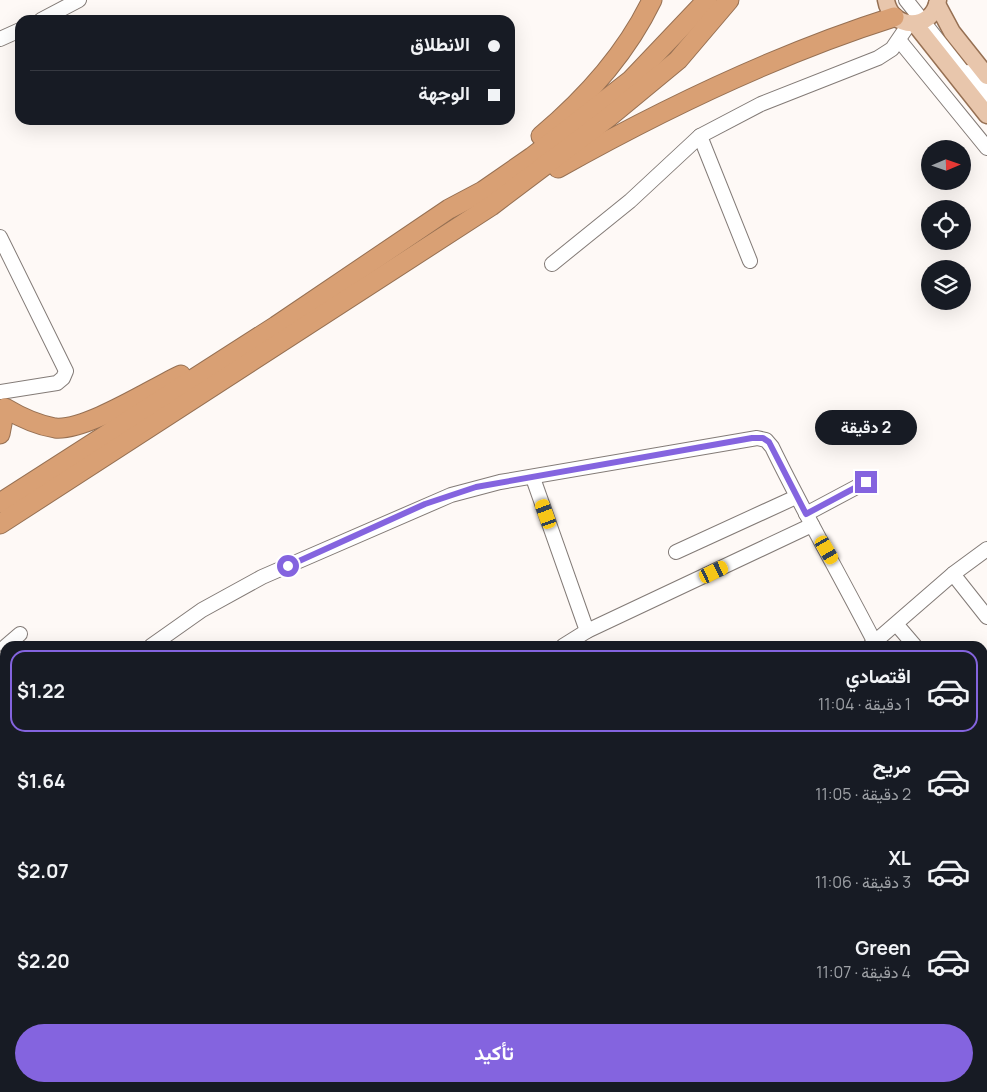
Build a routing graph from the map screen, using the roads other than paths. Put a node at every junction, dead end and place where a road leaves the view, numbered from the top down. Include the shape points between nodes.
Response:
1 (652, 0) edge
2 (707, 0) edge
3 (729, 0) edge
4 (886, 0) edge
5 (906, 0) edge
6 (913, 0) edge
7 (76, 1) edge
8 (938, 2) edge
9 (50, 15) edge
10 (914, 21) junction
11 (15, 32) edge
12 (0, 40) edge
13 (899, 40) junction
14 (987, 76) edge
15 (987, 95) edge
16 (987, 103) edge
17 (987, 115) edge
18 (700, 136) junction
19 (987, 148) edge
20 (491, 206) junction
21 (449, 209) junction
22 (0, 237) edge
23 (750, 261) dead end
24 (552, 264) dead end
25 (242, 348) junction
26 (1, 398) edge
27 (0, 434) edge
28 (533, 478) junction
29 (866, 482) dead end
30 (796, 497) junction
31 (0, 503) edge
32 (809, 520) junction
33 (0, 524) edge
34 (987, 549) edge
35 (676, 552) dead end
36 (954, 574) junction
37 (987, 617) edge
38 (897, 624) junction
39 (587, 631) junction
40 (20, 634) dead end
41 (12, 641) edge
42 (158, 641) edge
43 (571, 641) edge
44 (871, 641) edge
45 (877, 641) edge
46 (911, 641) edge

1 - 21 highway via 621,50 594,85 562,118
2 - 21 highway via 631,80 602,104 524,163
3 - 20 highway via 678,60
4 - 10 main road
5 - 10 street
6 - 10 street
7 - 9 street
8 - 10 main road
8 - 14 main road via 952,32
10 - 13 street
10 - 15 street
10 - 16 street
10 - 17 main road
10 - 20 highway via 771,64 661,111
11 - 12 street
13 - 18 street via 892,50 878,58 761,104
13 - 19 street
18 - 23 street
18 - 24 street via 630,201
20 - 33 highway
21 - 25 highway
22 - 26 street via 66,371 64,378 57,382
25 - 26 highway via 90,421 72,426 56,428 24,418
25 - 31 highway
26 - 27 highway
28 - 30 street via 757,438 766,440 772,447
28 - 39 street
28 - 42 street via 476,487 425,504 262,577 202,610
29 - 32 street
30 - 32 street
30 - 35 street
32 - 39 street
32 - 44 street
34 - 36 street
36 - 37 street
36 - 38 street
38 - 45 street
38 - 46 street
39 - 43 street
40 - 41 street

